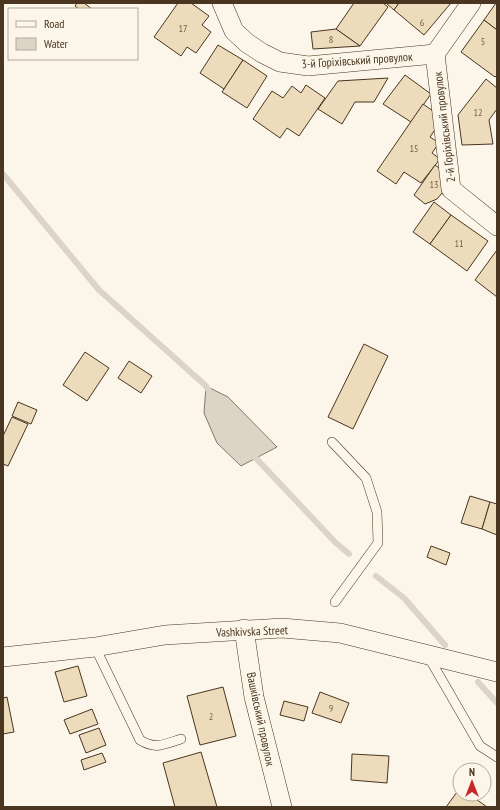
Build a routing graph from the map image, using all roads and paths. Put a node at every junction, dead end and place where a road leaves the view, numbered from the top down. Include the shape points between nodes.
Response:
1 (222, 3) edge
2 (470, 3) edge
3 (435, 54) junction
4 (497, 226) edge
5 (332, 442) dead end
6 (335, 602) dead end
7 (244, 629) junction
8 (95, 647) junction
9 (428, 656) junction
10 (3, 657) edge
11 (497, 672) edge
12 (181, 739) dead end
13 (497, 757) edge
14 (282, 807) edge

1 - 3 street, 3-й Горіхівський провулок via 234,31 262,53 280,62 308,66
2 - 3 street
3 - 4 street, 2-й Горіхівський провулок via 451,189
5 - 6 lane via 366,478 377,512 378,543
7 - 8 street, Vashkivska Street via 165,635
7 - 9 street, Vashkivska Street via 282,628 340,633
7 - 14 street, Вашківський провулок via 254,696
8 - 10 street, Vashkivska Street
8 - 12 lane via 140,740 148,746 158,746
9 - 11 street, Vashkivska Street
9 - 13 lane via 480,746

